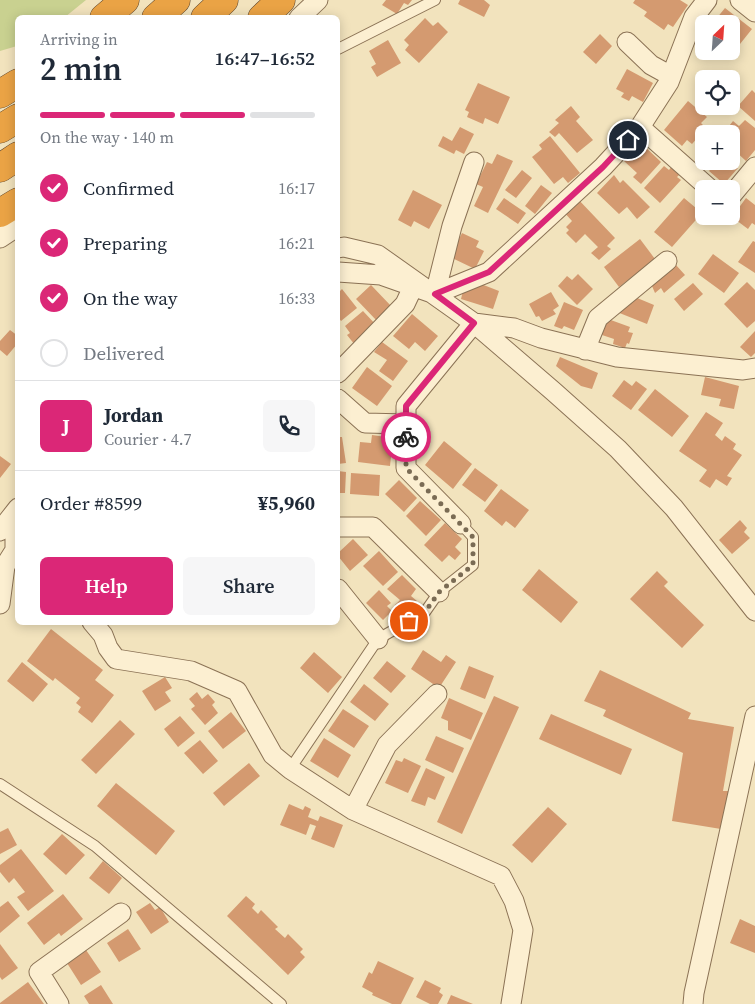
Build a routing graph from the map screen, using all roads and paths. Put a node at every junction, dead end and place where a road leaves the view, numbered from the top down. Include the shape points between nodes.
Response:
1 (125, 0) edge
2 (176, 0) edge
3 (224, 0) edge
4 (281, 0) edge
5 (436, 0) edge
6 (707, 0) edge
7 (740, 0) edge
8 (755, 12) edge
9 (108, 15) edge
10 (159, 15) edge
11 (208, 15) edge
12 (265, 15) edge
13 (627, 42) dead end
14 (340, 48) edge
15 (15, 67) edge
16 (0, 72) edge
17 (671, 76) junction
18 (15, 85) edge
19 (0, 94) edge
20 (15, 120) edge
21 (640, 127) junction
22 (0, 129) edge
23 (15, 158) edge
24 (474, 162) dead end
25 (0, 168) edge
26 (755, 168) edge
27 (700, 180) edge
28 (740, 186) edge
29 (15, 204) edge
30 (0, 213) edge
31 (15, 228) edge
32 (0, 238) edge
33 (340, 248) edge
34 (666, 261) dead end
35 (340, 272) edge
36 (413, 287) junction
37 (435, 294) junction
38 (474, 323) junction
39 (586, 350) junction
40 (340, 371) edge
41 (751, 371) edge
42 (340, 401) edge
43 (406, 424) junction
44 (15, 512) edge
45 (461, 524) joint
46 (340, 527) edge
47 (0, 530) edge
48 (15, 554) edge
49 (340, 592) edge
50 (439, 592) junction
51 (0, 593) edge
52 (755, 612) edge
53 (95, 625) edge
54 (378, 639) junction
55 (437, 694) dead end
56 (755, 716) edge
57 (290, 769) junction
58 (0, 784) edge
59 (353, 810) junction
60 (121, 913) dead end
61 (59, 1004) edge
62 (281, 1004) edge
63 (511, 1004) edge
64 (693, 1004) edge

1 - 9 highway
2 - 10 highway
3 - 11 highway
4 - 12 highway
5 - 14 lane
6 - 17 street via 694,16
7 - 8 street
13 - 17 street via 651,65
15 - 16 highway
17 - 21 street
18 - 19 highway
20 - 22 highway
21 - 27 street
21 - 37 street via 603,167 489,272
23 - 25 highway
24 - 37 street via 452,226
26 - 28 street
29 - 30 highway
31 - 32 street
33 - 37 street via 378,255
34 - 39 street via 598,318
35 - 36 street via 381,275
36 - 37 street
36 - 40 street via 404,304
37 - 38 street
38 - 39 street via 514,328
38 - 43 street via 406,406
38 - 52 street via 618,449 674,508
39 - 41 street via 617,358
42 - 43 street via 365,423
43 - 45 street via 406,468
44 - 47 street
45 - 50 lane via 473,537 473,565
46 - 50 street via 373,528
48 - 51 street
49 - 54 street
50 - 54 lane via 425,612
53 - 57 street via 104,634 116,659 191,671 237,691 273,755
54 - 57 lane
55 - 59 street via 387,745
56 - 64 street
57 - 59 street
58 - 62 lane via 95,846
59 - 63 street via 501,876 514,901 523,930
60 - 61 street via 39,972

